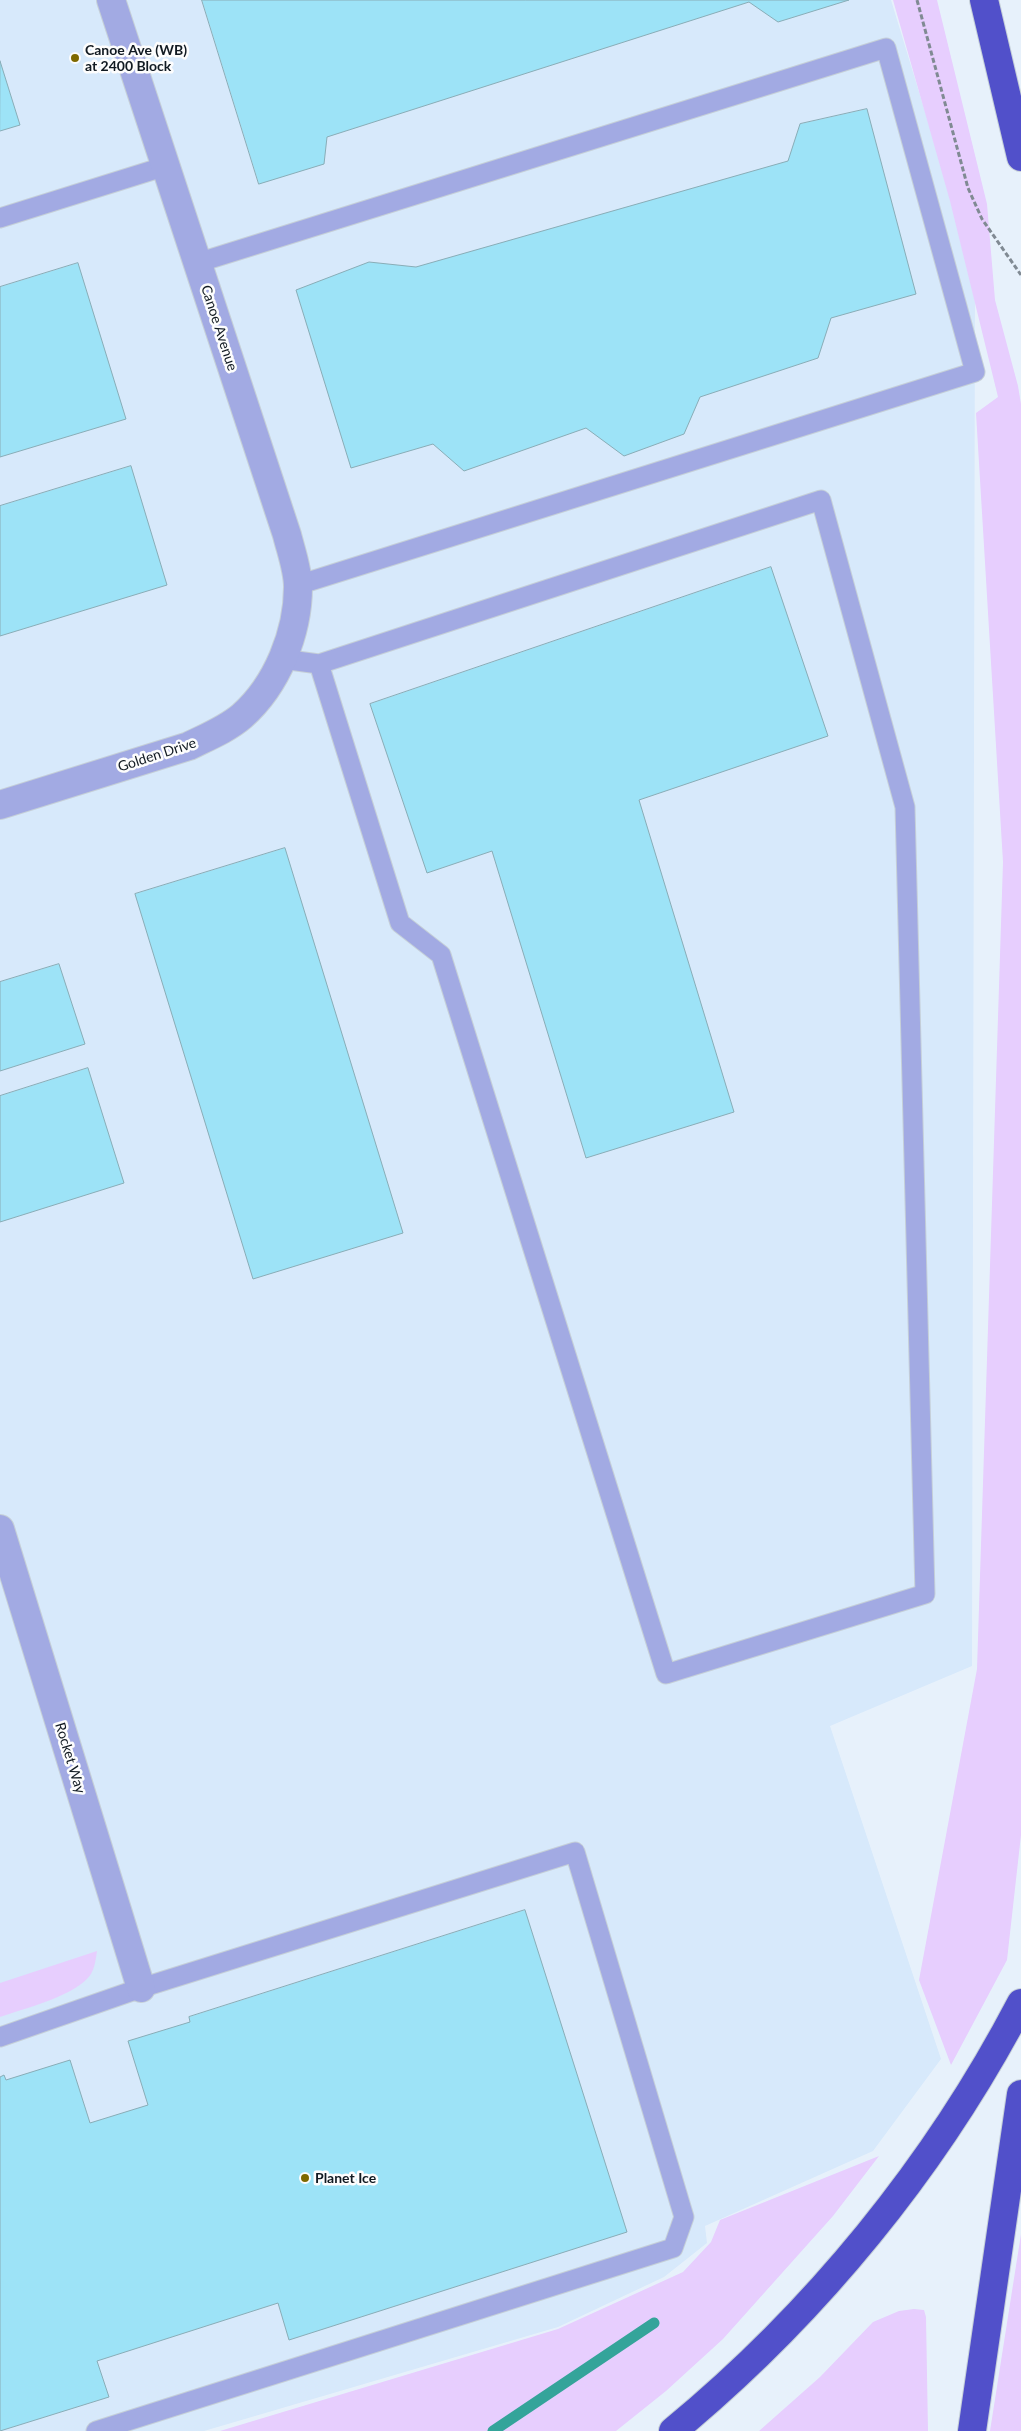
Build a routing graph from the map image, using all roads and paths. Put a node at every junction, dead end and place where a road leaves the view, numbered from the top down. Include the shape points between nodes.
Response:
1 (110, 0) edge
2 (917, 0) edge
3 (984, 0) edge
4 (1021, 157) edge
5 (166, 166) junction
6 (0, 218) edge
7 (197, 263) junction
8 (1021, 275) edge
9 (298, 585) junction
10 (282, 659) junction
11 (319, 664) junction
12 (0, 804) edge
13 (0, 1528) edge
14 (141, 1988) junction
15 (1021, 2003) edge
16 (0, 2037) edge
17 (1021, 2094) edge
18 (96, 2431) edge
19 (673, 2431) edge
20 (972, 2431) edge

1 - 5 street, Canoe Avenue
2 - 8 path via 968,188 982,219
3 - 4 highway
5 - 6 lane
5 - 7 street, Canoe Avenue
7 - 9 street, Canoe Avenue via 287,535
7 - 9 lane via 886,48 975,372
9 - 10 street, Canoe Avenue via 296,612
10 - 11 lane
10 - 12 street, Golden Drive via 259,698 242,716 218,732 189,746
11 - 11 lane via 821,500 905,807 925,1594 666,1674 442,955 400,923
13 - 14 street, Rocket Way
14 - 16 lane
14 - 18 lane via 574,1852 684,2216 673,2248
15 - 19 highway via 976,2084 936,2144 854,2251 808,2304 740,2372
17 - 20 highway

